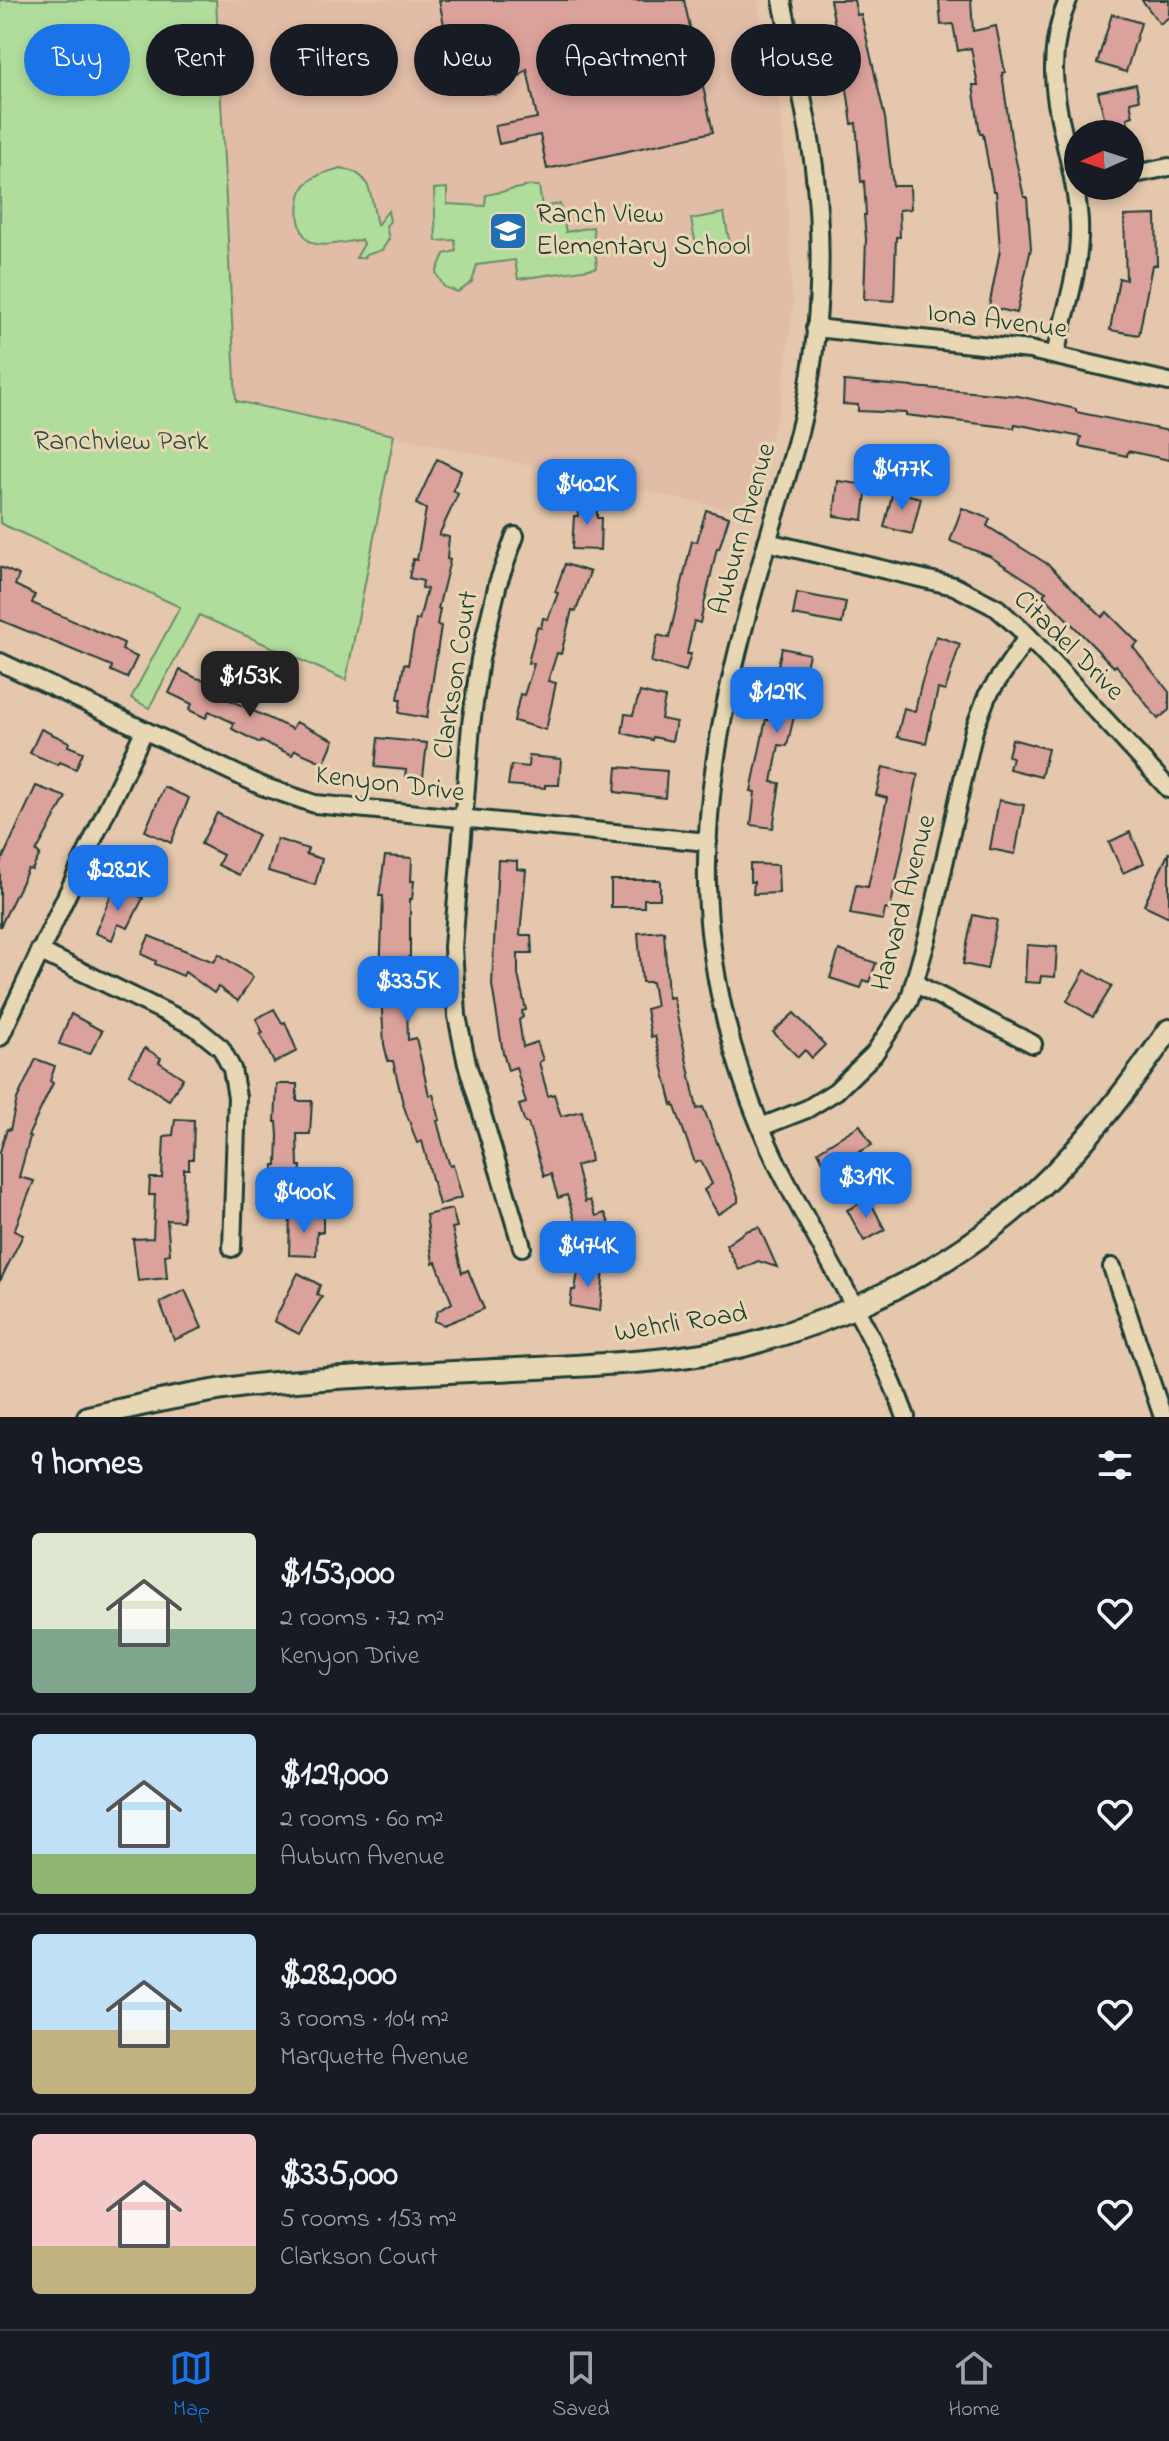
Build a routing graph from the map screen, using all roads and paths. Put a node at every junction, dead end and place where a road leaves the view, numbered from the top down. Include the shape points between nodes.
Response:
1 (782, 0) edge
2 (1068, 0) edge
3 (1064, 132) edge
4 (1169, 167) edge
5 (1144, 172) edge
6 (1077, 200) edge
7 (815, 328) junction
8 (1055, 355) junction
9 (1169, 382) edge
10 (515, 536) dead end
11 (767, 542) junction
12 (1028, 636) junction
13 (0, 662) edge
14 (144, 731) junction
15 (1169, 789) edge
16 (463, 820) junction
17 (708, 842) junction
18 (39, 951) junction
19 (916, 984) junction
20 (1169, 1030) edge
21 (0, 1037) edge
22 (1033, 1044) dead end
23 (761, 1127) junction
24 (522, 1247) dead end
25 (232, 1248) dead end
26 (1112, 1267) dead end
27 (853, 1307) junction
28 (88, 1417) edge
29 (906, 1417) edge
30 (1163, 1417) edge

1 - 7 street, Auburn Avenue via 814,168 819,278
2 - 3 street via 1054,52 1053,83
4 - 5 street
6 - 8 street via 1080,241
7 - 8 street, Iona Avenue
7 - 11 street, Auburn Avenue via 804,410
8 - 9 street, Iona Avenue
10 - 16 street, Clarkson Court via 480,659
11 - 12 street, Citadel Drive via 954,586 997,608
11 - 17 street, Auburn Avenue via 726,702
12 - 15 street, Citadel Drive
12 - 19 street, Harvard Avenue via 987,696 974,730
13 - 14 street, Kenyon Drive
14 - 16 street, Kenyon Drive via 298,800
14 - 18 street
16 - 17 street, Kenyon Drive
16 - 24 street, Clarkson Court via 453,947 457,1016
17 - 23 street, Auburn Avenue via 708,902 718,982 741,1074
18 - 21 street
18 - 25 street via 194,1026 221,1048 237,1097
19 - 22 street
19 - 23 street, Harvard Avenue via 898,1021 854,1075 807,1109
20 - 27 street, Wehrli Road via 1090,1136 1007,1216 938,1265
23 - 27 street, Auburn Avenue
26 - 30 street
27 - 28 street, Wehrli Road via 809,1326 704,1353 599,1365 281,1382
27 - 29 street, Auburn Avenue

